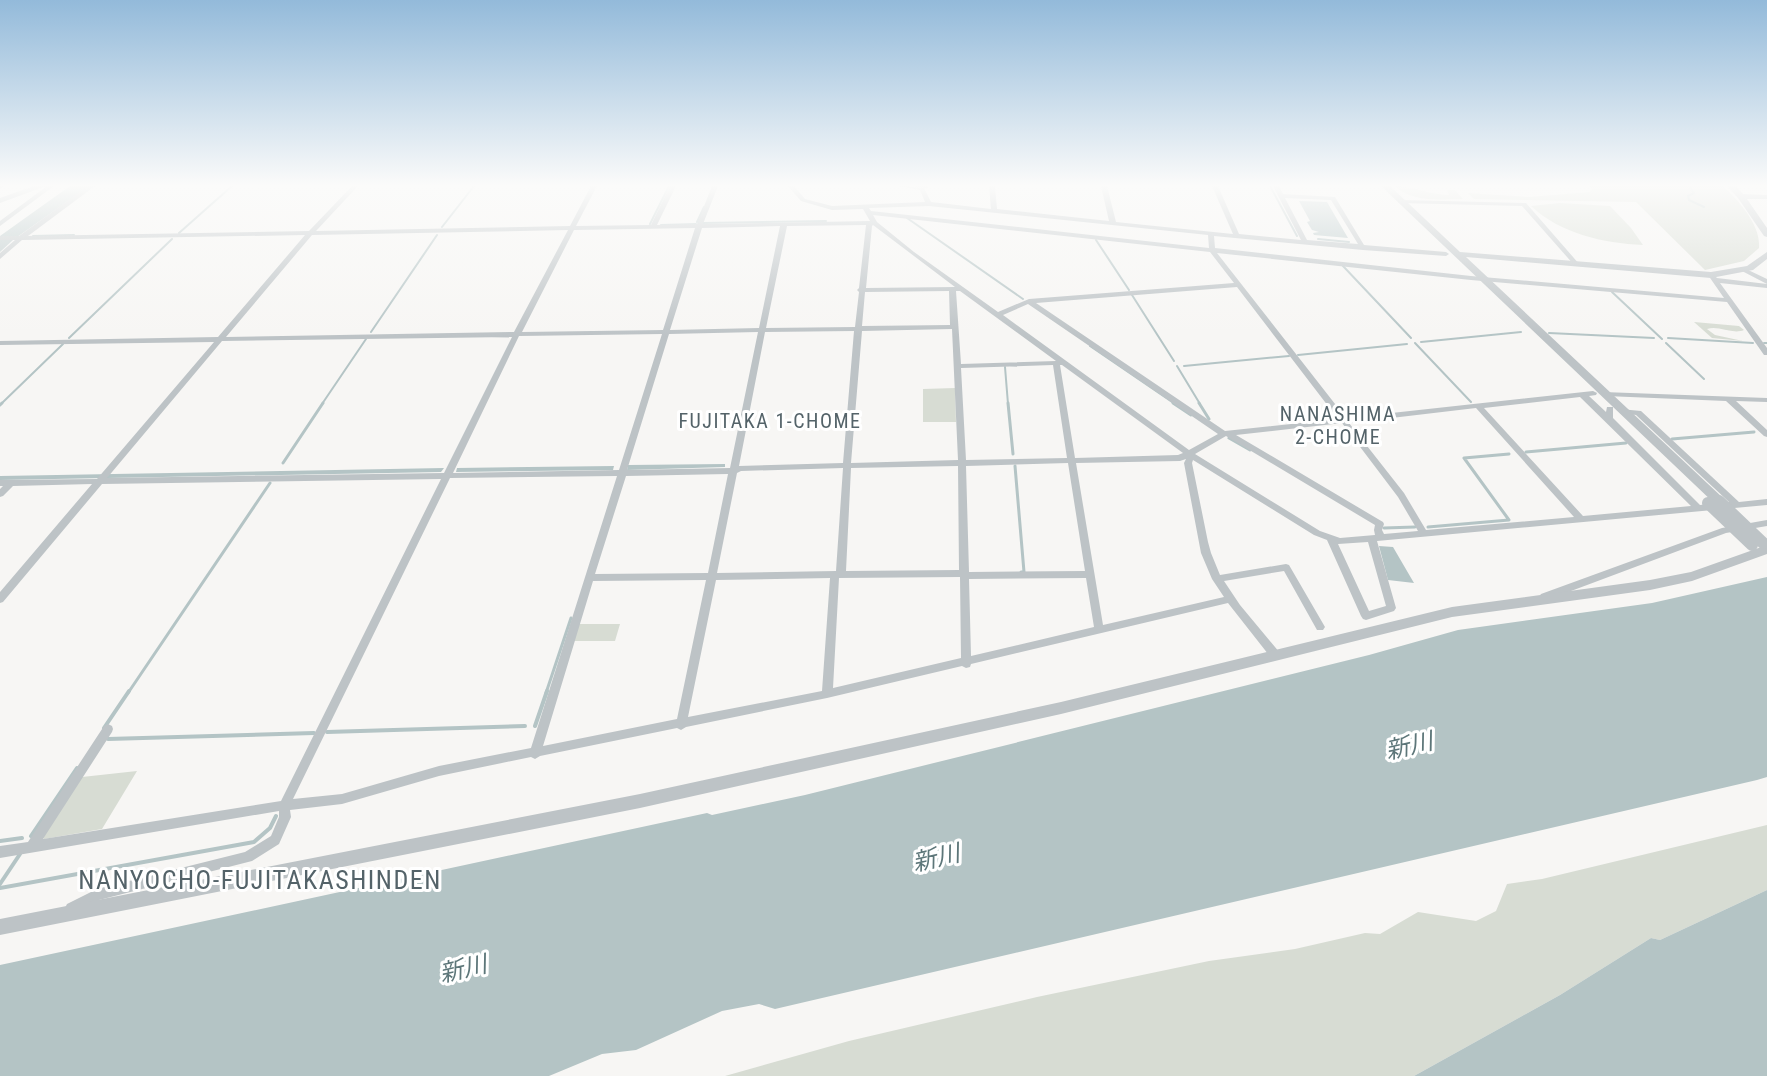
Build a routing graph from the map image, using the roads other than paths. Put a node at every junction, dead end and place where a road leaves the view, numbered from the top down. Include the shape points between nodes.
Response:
1 (22, 236) edge
2 (180, 236) edge
3 (307, 236) edge
4 (567, 236) edge
5 (696, 236) edge
6 (781, 236) edge
7 (868, 236) edge
8 (892, 236) edge
9 (1090, 236) edge
10 (1211, 236) edge
11 (1239, 236) edge
12 (1302, 236) edge
13 (1356, 236) edge
14 (1428, 236) edge
15 (1438, 236) edge
16 (1552, 236) edge
17 (0, 238) edge
18 (18, 239) junction
19 (1305, 242) junction
20 (1363, 248) junction
21 (1212, 250) junction
22 (1446, 254) junction
23 (1458, 255) junction
24 (1767, 255) edge
25 (0, 257) edge
26 (1577, 265) junction
27 (1744, 270) junction
28 (1713, 277) junction
29 (1471, 278) junction
30 (1483, 279) junction
31 (1767, 284) edge
32 (1238, 285) junction
33 (952, 289) junction
34 (963, 289) junction
35 (861, 290) junction
36 (1728, 300) junction
37 (1029, 301) junction
38 (999, 314) junction
39 (954, 327) junction
40 (857, 329) junction
41 (762, 330) junction
42 (666, 332) junction
43 (517, 334) junction
44 (220, 339) junction
45 (0, 343) edge
46 (1764, 345) edge
47 (1767, 353) edge
48 (1065, 362) junction
49 (1056, 363) junction
50 (957, 366) junction
51 (1593, 393) junction
52 (1582, 394) junction
53 (1606, 394) junction
54 (1618, 395) junction
55 (1729, 399) junction
56 (1767, 400) edge
57 (1474, 406) junction
58 (1623, 411) junction
59 (1638, 413) junction
60 (1609, 414) junction
61 (1343, 421) junction
62 (1226, 434) junction
63 (1767, 434) edge
64 (1191, 455) junction
65 (1070, 460) junction
66 (962, 461) junction
67 (846, 465) junction
68 (734, 471) junction
69 (622, 473) junction
70 (447, 475) junction
71 (103, 478) junction
72 (0, 483) edge
73 (11, 483) junction
74 (0, 494) edge
75 (1767, 501) edge
76 (1708, 504) junction
77 (1737, 505) junction
78 (1582, 520) junction
79 (1767, 523) edge
80 (1424, 534) junction
81 (1331, 538) junction
82 (1376, 538) junction
83 (1763, 550) edge
84 (838, 574) junction
85 (1089, 574) junction
86 (964, 575) junction
87 (712, 576) junction
88 (590, 578) junction
89 (1218, 579) junction
90 (0, 599) edge
91 (1231, 599) junction
92 (1530, 602) junction
93 (1320, 627) dead end
94 (1099, 631) junction
95 (1275, 656) junction
96 (966, 664) junction
97 (827, 694) junction
98 (681, 725) junction
99 (108, 729) dead end
100 (535, 754) junction
101 (284, 806) junction
102 (31, 846) junction
103 (0, 852) edge
104 (55, 917) junction
105 (0, 927) edge

1 - 18 street
2 - 18 street
3 - 44 street
4 - 43 street
5 - 42 street
6 - 41 street
7 - 35 street
8 - 34 street
9 - 21 street
10 - 21 street
11 - 19 street
12 - 19 street
13 - 20 street
14 - 22 street
15 - 23 street
16 - 26 street
17 - 18 street
18 - 25 street
19 - 20 street
20 - 22 street
21 - 29 street
21 - 32 street
22 - 23 street
22 - 29 street
23 - 26 street
23 - 30 street
24 - 27 street
26 - 28 street
27 - 28 street
27 - 31 street
28 - 31 street
28 - 36 street
29 - 30 street
29 - 51 street
30 - 36 street
30 - 53 street
32 - 37 street
32 - 61 street
33 - 34 street
33 - 35 street
33 - 39 street
34 - 38 street
35 - 40 street
36 - 46 street
37 - 38 street
37 - 62 street
38 - 48 street
39 - 40 street
39 - 50 street
40 - 41 street
40 - 67 street
41 - 42 street
41 - 68 street
42 - 43 street
42 - 69 street
43 - 44 street
43 - 70 street
44 - 45 street
44 - 71 street
46 - 47 street
48 - 49 street
48 - 64 street
49 - 50 street
49 - 65 street
50 - 66 street
51 - 52 street
51 - 60 street
52 - 57 street
52 - 60 street
53 - 54 street
53 - 58 street
54 - 55 street
54 - 59 street
55 - 56 street
55 - 63 street
57 - 61 street
57 - 78 street
58 - 59 street
58 - 76 street
59 - 77 street
60 - 76 street
61 - 62 street
61 - 80 street via 1401,495
62 - 64 street
62 - 82 street via 1380,524
64 - 65 street via 1180,459
64 - 81 street
64 - 89 street via 1188,463 1204,544
65 - 66 street
65 - 85 street
66 - 67 street
66 - 86 street
67 - 68 street
67 - 84 street
68 - 69 street
68 - 87 street
69 - 70 street
69 - 88 street
70 - 71 street
70 - 101 street
71 - 73 street
71 - 90 street
72 - 73 street
73 - 74 street
75 - 77 street
76 - 77 street
76 - 78 street
76 - 83 street, bridge
78 - 80 street
79 - 92 street via 1725,530 1671,548
80 - 82 street
81 - 82 street
81 - 82 street via 1366,616 1392,608
83 - 92 street via 1671,581
84 - 86 street
84 - 87 street
84 - 97 street
85 - 86 street
85 - 94 street
86 - 96 street
87 - 88 street
87 - 98 street
88 - 100 street
89 - 91 street
89 - 93 street via 1286,567
91 - 94 street
91 - 95 street
92 - 95 street via 1452,612
94 - 96 street
95 - 104 street via 1061,708 640,801
96 - 97 street
97 - 98 street
98 - 100 street
99 - 102 street
100 - 101 street via 439,771 342,799
101 - 102 street
101 - 104 street via 285,817 275,840 248,857 97,895
102 - 103 street
104 - 105 street

